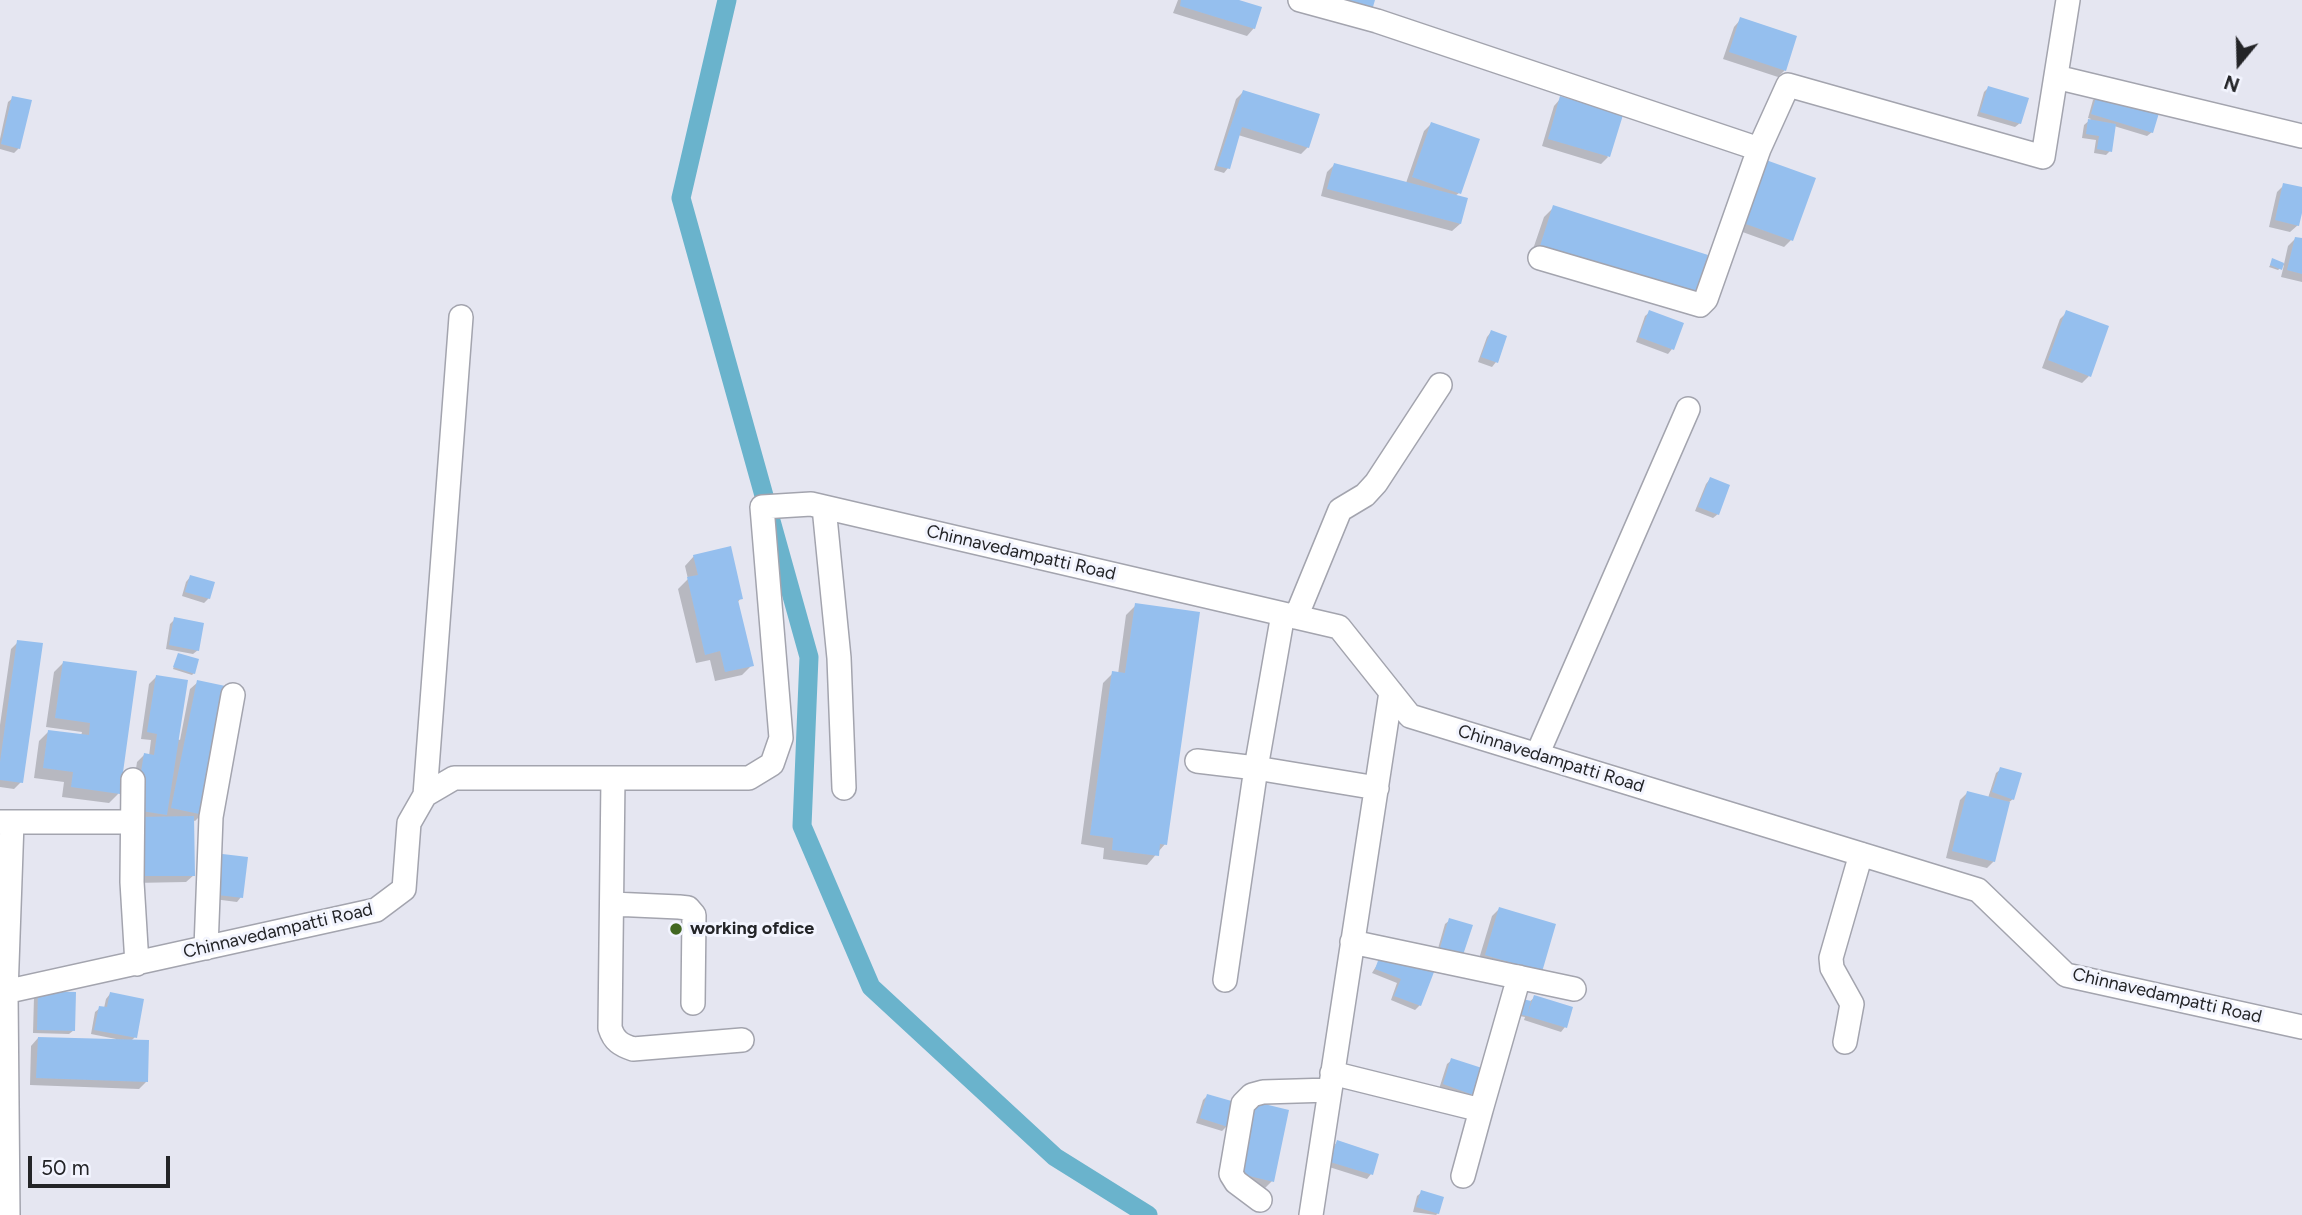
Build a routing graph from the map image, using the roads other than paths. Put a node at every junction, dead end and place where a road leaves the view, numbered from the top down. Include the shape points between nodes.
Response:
1 (1300, 0) edge
2 (2068, 0) edge
3 (2056, 77) junction
4 (2302, 136) edge
5 (1759, 149) junction
6 (1540, 257) dead end
7 (461, 317) dead end
8 (1440, 386) dead end
9 (1688, 409) dead end
10 (817, 506) junction
11 (1290, 615) junction
12 (1391, 692) junction
13 (233, 695) dead end
14 (1537, 755) junction
15 (1197, 761) dead end
16 (1256, 768) junction
17 (613, 778) junction
18 (133, 780) dead end
19 (844, 788) dead end
20 (1377, 788) junction
21 (425, 794) junction
22 (6, 822) edge
23 (131, 822) junction
24 (1861, 854) junction
25 (612, 904) junction
26 (1352, 942) junction
27 (206, 948) junction
28 (137, 964) junction
29 (1519, 977) junction
30 (1225, 980) dead end
31 (1574, 989) dead end
32 (3, 993) edge
33 (693, 1003) dead end
34 (2302, 1027) edge
35 (742, 1040) dead end
36 (1845, 1042) dead end
37 (1331, 1081) junction
38 (1481, 1110) junction
39 (1463, 1176) dead end
40 (1260, 1200) dead end
41 (8, 1215) edge
42 (1311, 1215) edge

1 - 5 street via 1377,21
2 - 3 street
3 - 4 street
3 - 5 street via 2043,157 1788,85
5 - 6 street via 1700,305
7 - 21 street
8 - 11 street via 1376,483 1340,510
9 - 14 street
10 - 11 street, Chinnavedampatti Road
10 - 17 street, Chinnavedampatti Road via 762,507 781,738 772,764 749,778
10 - 19 street via 839,658
11 - 12 street, Chinnavedampatti Road via 1339,626
11 - 16 street
12 - 14 street, Chinnavedampatti Road via 1410,716
12 - 20 street
13 - 27 street via 211,817
14 - 24 street, Chinnavedampatti Road
15 - 16 street
16 - 20 street
16 - 30 street
17 - 21 street, Chinnavedampatti Road via 454,778
17 - 25 street
18 - 23 street
20 - 26 street
21 - 27 street, Chinnavedampatti Road via 410,823 404,889 376,910
22 - 23 street
22 - 32 street
23 - 28 street
24 - 34 street, Chinnavedampatti Road via 1978,890 2066,975
24 - 36 street via 1831,958 1852,1004
25 - 33 street via 688,908 694,915
25 - 35 street via 612,1036 634,1049
26 - 29 street
26 - 37 street
27 - 28 street, Chinnavedampatti Road
28 - 32 street, Chinnavedampatti Road
29 - 31 street
29 - 38 street
32 - 41 street
37 - 38 street
37 - 40 street via 1262,1092 1242,1104 1231,1174
37 - 42 street
38 - 39 street

